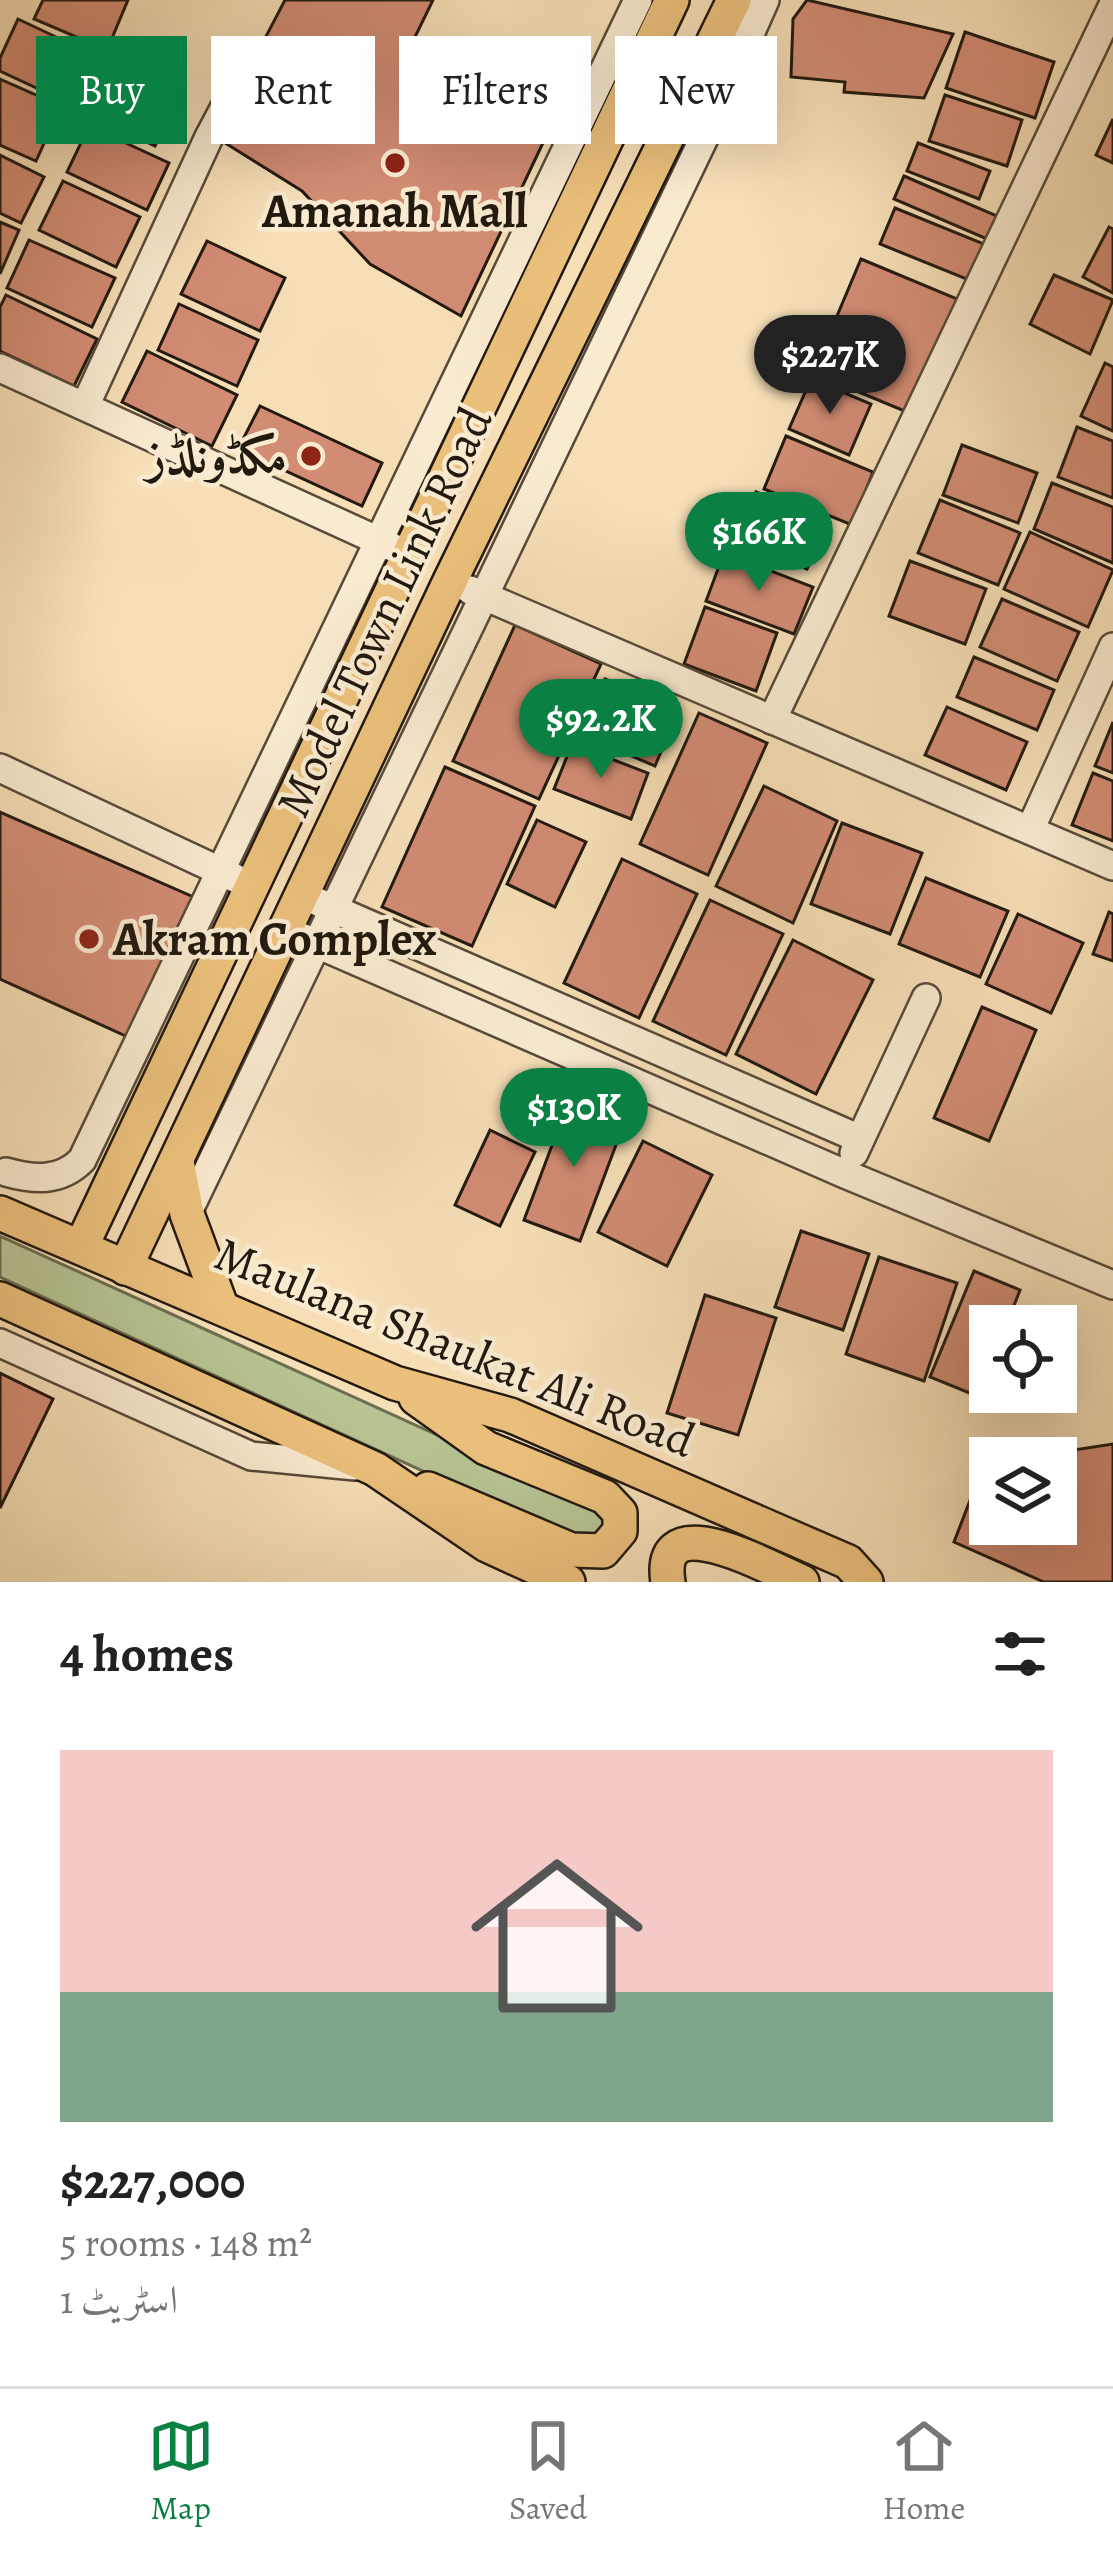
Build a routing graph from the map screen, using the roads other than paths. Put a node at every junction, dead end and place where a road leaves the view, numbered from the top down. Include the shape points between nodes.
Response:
1 (638, 0) edge
2 (673, 0) edge
3 (734, 0) edge
4 (765, 0) edge
5 (1113, 5) edge
6 (211, 133) edge
7 (0, 368) edge
8 (85, 406) junction
9 (393, 547) junction
10 (450, 581) junction
11 (482, 596) junction
12 (1113, 647) edge
13 (772, 720) junction
14 (0, 768) edge
15 (1030, 830) junction
16 (1113, 866) edge
17 (237, 879) junction
18 (303, 895) junction
19 (334, 909) junction
20 (302, 937) junction
21 (926, 998) dead end
22 (98, 1128) junction
23 (860, 1139) junction
24 (131, 1142) junction
25 (177, 1161) junction
26 (845, 1174) junction
27 (2, 1176) edge
28 (0, 1213) edge
29 (187, 1214) junction
30 (82, 1247) junction
31 (125, 1268) junction
32 (1113, 1285) edge
33 (0, 1299) edge
34 (221, 1306) junction
35 (0, 1343) edge
36 (395, 1383) junction
37 (375, 1468) junction
38 (568, 1582) edge
39 (668, 1582) edge
40 (802, 1582) edge
41 (866, 1582) edge

1 - 9 street
2 - 9 main road, Model Town Link Road
3 - 10 main road, Model Town Link Road
4 - 11 street
5 - 13 street
6 - 8 street
7 - 8 street
8 - 9 street
9 - 17 main road, Model Town Link Road
10 - 11 street
10 - 18 main road, Model Town Link Road
11 - 13 street
11 - 19 street
12 - 15 street
13 - 15 street
14 - 17 street
15 - 16 street
17 - 22 street via 136,1043
17 - 24 main road, Model Town Link Road
18 - 19 street
18 - 20 main road, Model Town Link Road
19 - 20 street
19 - 23 street
20 - 25 main road, Model Town Link Road
20 - 26 street
20 - 29 street
21 - 23 street
22 - 24 street
22 - 27 street via 72,1171
23 - 26 street
24 - 30 main road, Model Town Link Road
25 - 29 main road
25 - 31 main road, Model Town Link Road
26 - 32 street
28 - 30 main road, Maulana Shaukat Ali Road
29 - 34 main road
30 - 31 main road, Maulana Shaukat Ali Road
31 - 34 main road, Maulana Shaukat Ali Road
33 - 37 main road
34 - 36 main road, Maulana Shaukat Ali Road
35 - 37 street via 251,1456
36 - 37 main road via 486,1448 605,1497 620,1513 620,1531 603,1551 571,1550
36 - 41 main road, Maulana Shaukat Ali Road via 510,1415 848,1562
37 - 38 main road via 487,1546
39 - 40 main road via 671,1555 698,1541

